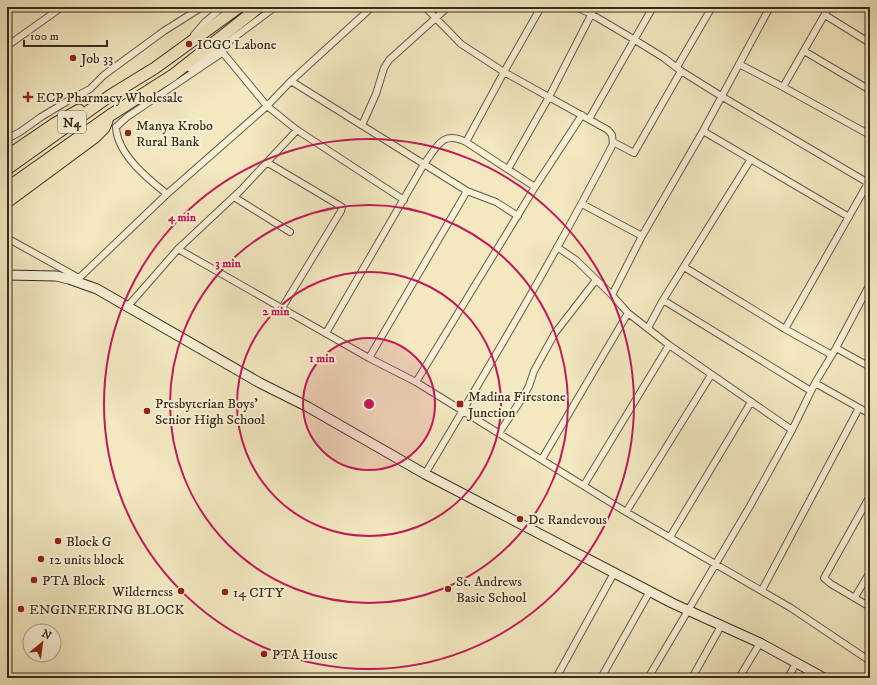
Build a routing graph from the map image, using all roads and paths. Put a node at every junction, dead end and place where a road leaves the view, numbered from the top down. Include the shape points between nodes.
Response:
1 (62, 7) edge
2 (202, 7) edge
3 (222, 7) edge
4 (239, 7) edge
5 (259, 7) edge
6 (275, 7) edge
7 (372, 7) edge
8 (425, 7) edge
9 (448, 7) edge
10 (541, 7) edge
11 (576, 7) edge
12 (595, 7) edge
13 (653, 7) edge
14 (712, 7) edge
15 (770, 7) edge
16 (829, 7) edge
17 (591, 14) junction
18 (825, 15) junction
19 (437, 18) junction
20 (635, 40) junction
21 (870, 42) edge
22 (7, 46) edge
23 (182, 48) junction
24 (804, 50) junction
25 (221, 51) junction
26 (739, 64) junction
27 (679, 69) junction
28 (504, 72) junction
29 (173, 75) junction
30 (292, 81) junction
31 (783, 87) junction
32 (870, 90) edge
33 (111, 95) junction
34 (721, 96) junction
35 (549, 97) junction
36 (267, 106) junction
37 (582, 115) junction
38 (109, 116) junction
39 (589, 119) junction
40 (362, 125) junction
41 (297, 130) junction
42 (703, 130) junction
43 (870, 136) edge
44 (7, 139) edge
45 (466, 142) junction
46 (613, 142) junction
47 (7, 156) edge
48 (751, 159) junction
49 (268, 163) junction
50 (424, 164) junction
51 (7, 169) edge
52 (508, 170) junction
53 (870, 176) edge
54 (868, 183) edge
55 (7, 188) edge
56 (535, 188) junction
57 (467, 191) junction
58 (167, 194) junction
59 (234, 197) junction
60 (404, 200) junction
61 (7, 202) edge
62 (582, 204) junction
63 (518, 216) junction
64 (849, 217) junction
65 (290, 232) dead end
66 (642, 236) junction
67 (7, 238) edge
68 (557, 247) junction
69 (178, 249) junction
70 (684, 267) junction
71 (7, 275) edge
72 (77, 280) junction
73 (596, 280) junction
74 (870, 284) edge
75 (612, 295) junction
76 (663, 300) junction
77 (128, 306) junction
78 (282, 308) junction
79 (628, 313) junction
80 (648, 328) junction
81 (784, 329) junction
82 (326, 333) junction
83 (669, 345) junction
84 (836, 348) junction
85 (832, 355) junction
86 (369, 358) junction
87 (870, 367) edge
88 (711, 375) junction
89 (416, 382) junction
90 (815, 383) junction
91 (811, 391) junction
92 (751, 402) junction
93 (860, 408) junction
94 (463, 410) junction
95 (870, 414) edge
96 (792, 430) junction
97 (499, 433) junction
98 (542, 459) junction
99 (425, 474) junction
100 (584, 485) junction
101 (870, 496) edge
102 (626, 512) junction
103 (670, 538) junction
104 (716, 563) junction
105 (870, 572) edge
106 (614, 573) junction
107 (762, 590) junction
108 (650, 591) junction
109 (855, 597) junction
110 (870, 607) edge
111 (687, 610) junction
112 (721, 626) junction
113 (760, 643) junction
114 (870, 661) edge
115 (796, 663) junction
116 (556, 678) edge
117 (601, 678) edge
118 (648, 678) edge
119 (692, 678) edge
120 (739, 678) edge
121 (788, 678) edge
122 (824, 678) edge

1 - 22 street
2 - 44 street via 164,31 104,75 90,89
3 - 23 street
4 - 23 highway, N4
5 - 29 highway, N4
6 - 25 street
7 - 30 street
8 - 19 street
9 - 19 street
10 - 28 street
11 - 17 street
12 - 17 street
13 - 20 street
14 - 27 street
15 - 26 street
16 - 18 street
17 - 20 street
17 - 35 street
18 - 21 street
18 - 24 street
19 - 28 street via 461,44
19 - 40 street via 389,60
20 - 27 street
20 - 39 street
23 - 33 highway, N4
24 - 31 street
24 - 32 street
25 - 29 street
25 - 36 street
25 - 58 street via 126,117 116,127 118,140 135,165
26 - 31 street
26 - 34 street
27 - 34 street
27 - 46 street via 634,153
28 - 35 street
28 - 45 street
29 - 38 highway, N4
30 - 36 street
30 - 40 street
31 - 43 street
33 - 47 highway via 66,116
33 - 51 highway, N4
34 - 42 street
34 - 54 street
35 - 37 street
35 - 52 street
36 - 41 street
36 - 58 street
37 - 39 street
37 - 56 street
38 - 55 highway, N4
38 - 61 highway via 104,128 95,137
39 - 46 street via 608,130
40 - 50 street
41 - 49 street
41 - 60 street
42 - 48 street
42 - 66 street
45 - 50 street via 455,137 446,138
45 - 52 street
46 - 62 street
48 - 64 street
48 - 70 street
49 - 59 street
49 - 78 street via 342,207
50 - 57 street
50 - 60 street
52 - 56 street
53 - 54 street
54 - 64 street
56 - 63 street
57 - 63 street via 496,202
57 - 86 street
58 - 72 street
59 - 65 street
59 - 69 street
60 - 82 street
62 - 66 street
62 - 68 street
63 - 89 street
64 - 81 street
66 - 75 street
67 - 72 street
68 - 73 street via 576,260
68 - 94 street
69 - 77 street
69 - 78 street
70 - 76 street
70 - 81 street
71 - 72 street via 56,276
72 - 77 street
73 - 75 street
73 - 97 street via 555,333 523,397
74 - 84 street
75 - 79 street
76 - 80 street
76 - 91 street
77 - 99 street via 260,383 308,407
78 - 82 street
79 - 80 street
79 - 98 street
80 - 83 street
81 - 85 street
82 - 86 street
83 - 88 street
83 - 100 street
84 - 85 street
84 - 87 street
85 - 90 street
86 - 89 street
88 - 92 street
88 - 102 street
89 - 94 street
90 - 91 street
90 - 93 street
91 - 96 street
92 - 96 street
92 - 103 street
93 - 95 street
93 - 107 street
94 - 97 street
94 - 99 street
96 - 104 street
97 - 98 street
98 - 100 street
99 - 106 street
100 - 102 street
101 - 109 street via 824,578
102 - 103 street
103 - 104 street
104 - 107 street
104 - 111 street
105 - 109 street
106 - 108 street
106 - 116 street
107 - 114 street
108 - 111 street
108 - 117 street
109 - 110 street
111 - 112 street
111 - 118 street
112 - 113 street
112 - 119 street
113 - 115 street
113 - 120 street
115 - 121 street
115 - 122 street

